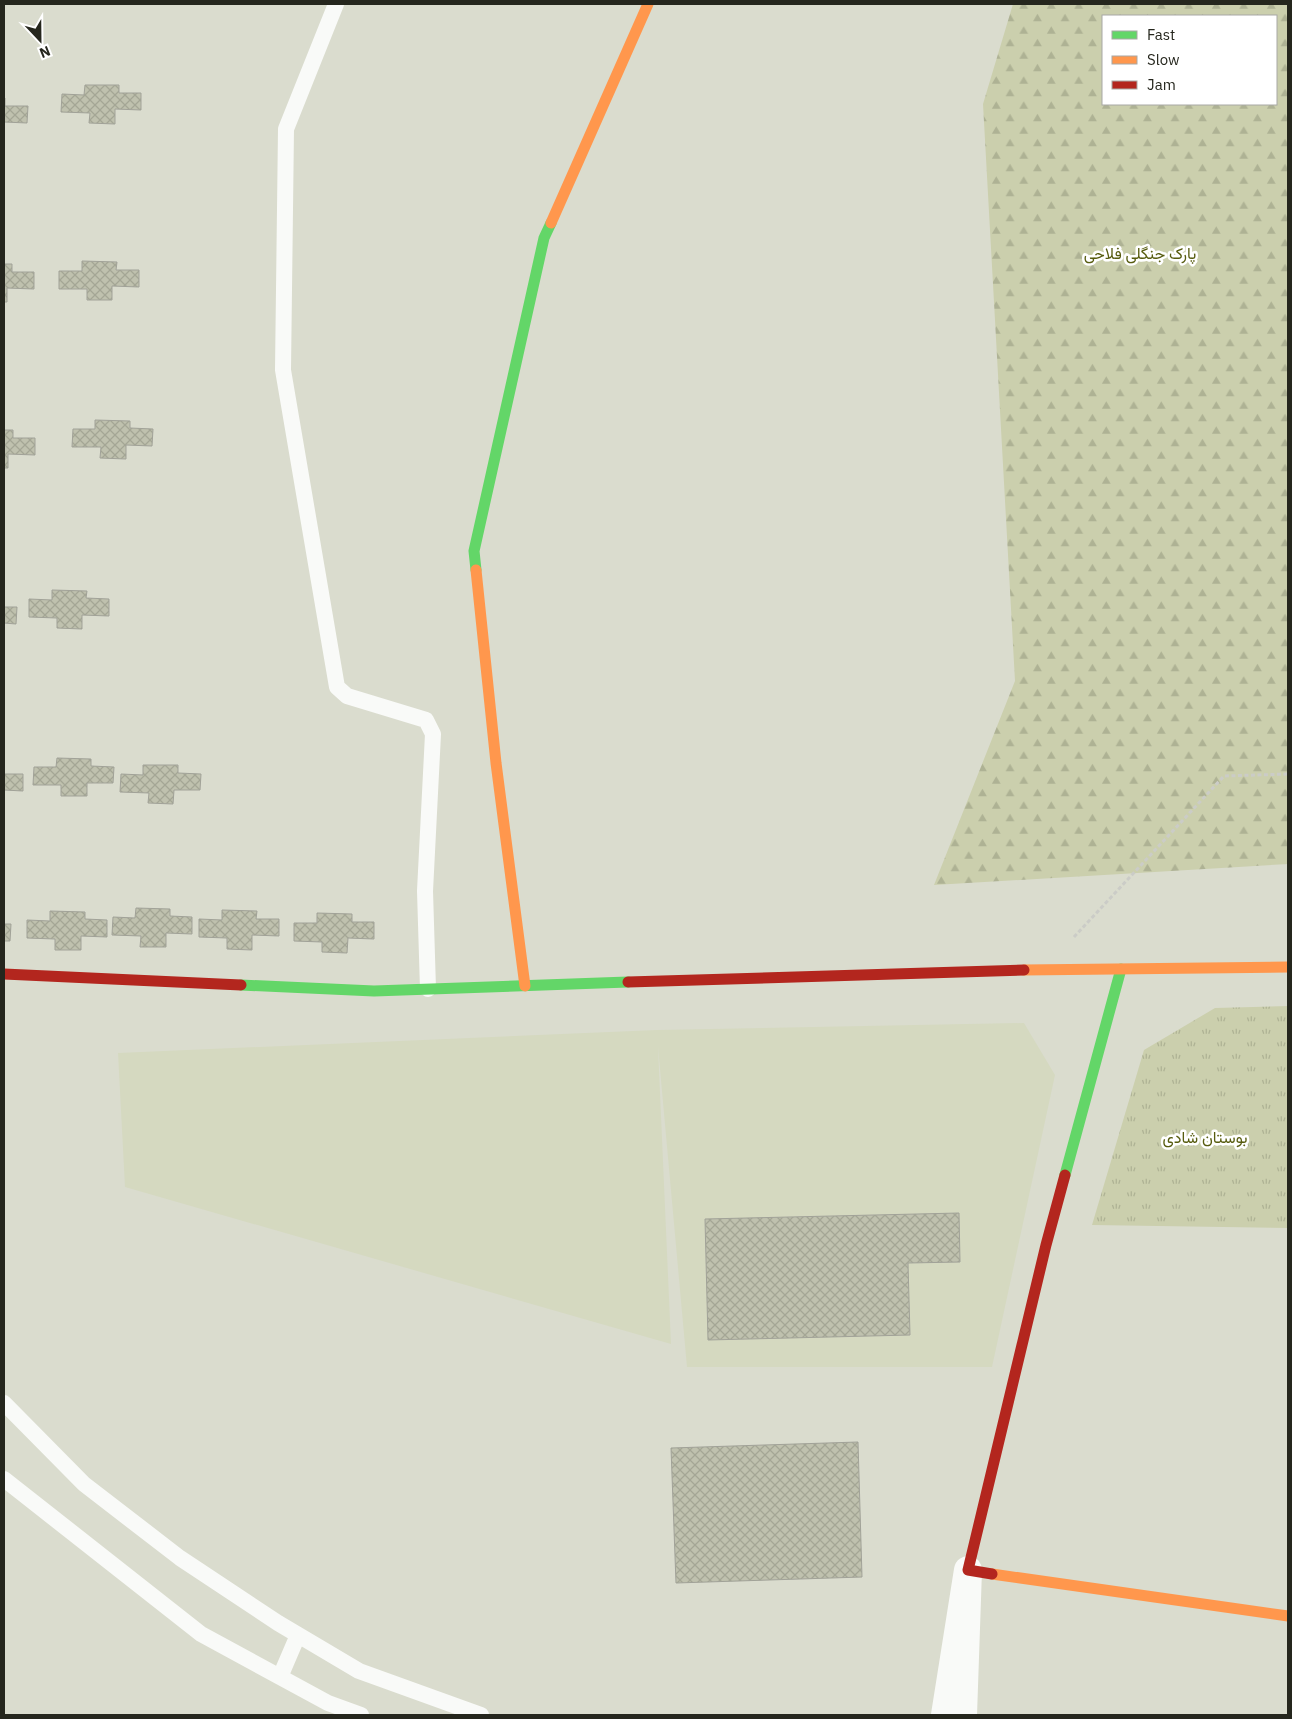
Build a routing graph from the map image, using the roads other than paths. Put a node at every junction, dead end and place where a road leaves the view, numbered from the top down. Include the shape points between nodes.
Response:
1 (336, 4) edge
2 (648, 4) edge
3 (1288, 967) edge
4 (1121, 969) junction
5 (4, 974) edge
6 (525, 986) junction
7 (428, 989) junction
8 (6, 1410) edge
9 (4, 1479) edge
10 (968, 1570) junction
11 (1288, 1616) edge
12 (298, 1634) junction
13 (280, 1677) junction
14 (361, 1715) edge
15 (481, 1715) edge
16 (944, 1715) edge
17 (963, 1715) edge

1 - 7 lane via 286,129 283,370 337,687 347,696 426,720 433,734 426,891
2 - 6 street via 544,238 474,551 496,763
3 - 4 street
4 - 6 street
4 - 10 street via 1046,1245
5 - 7 street via 374,991
6 - 7 street
8 - 12 lane via 84,1484 180,1558
9 - 13 lane via 202,1634
10 - 11 street
10 - 16 street
10 - 17 street
12 - 13 lane
12 - 15 lane via 359,1671
13 - 14 lane

